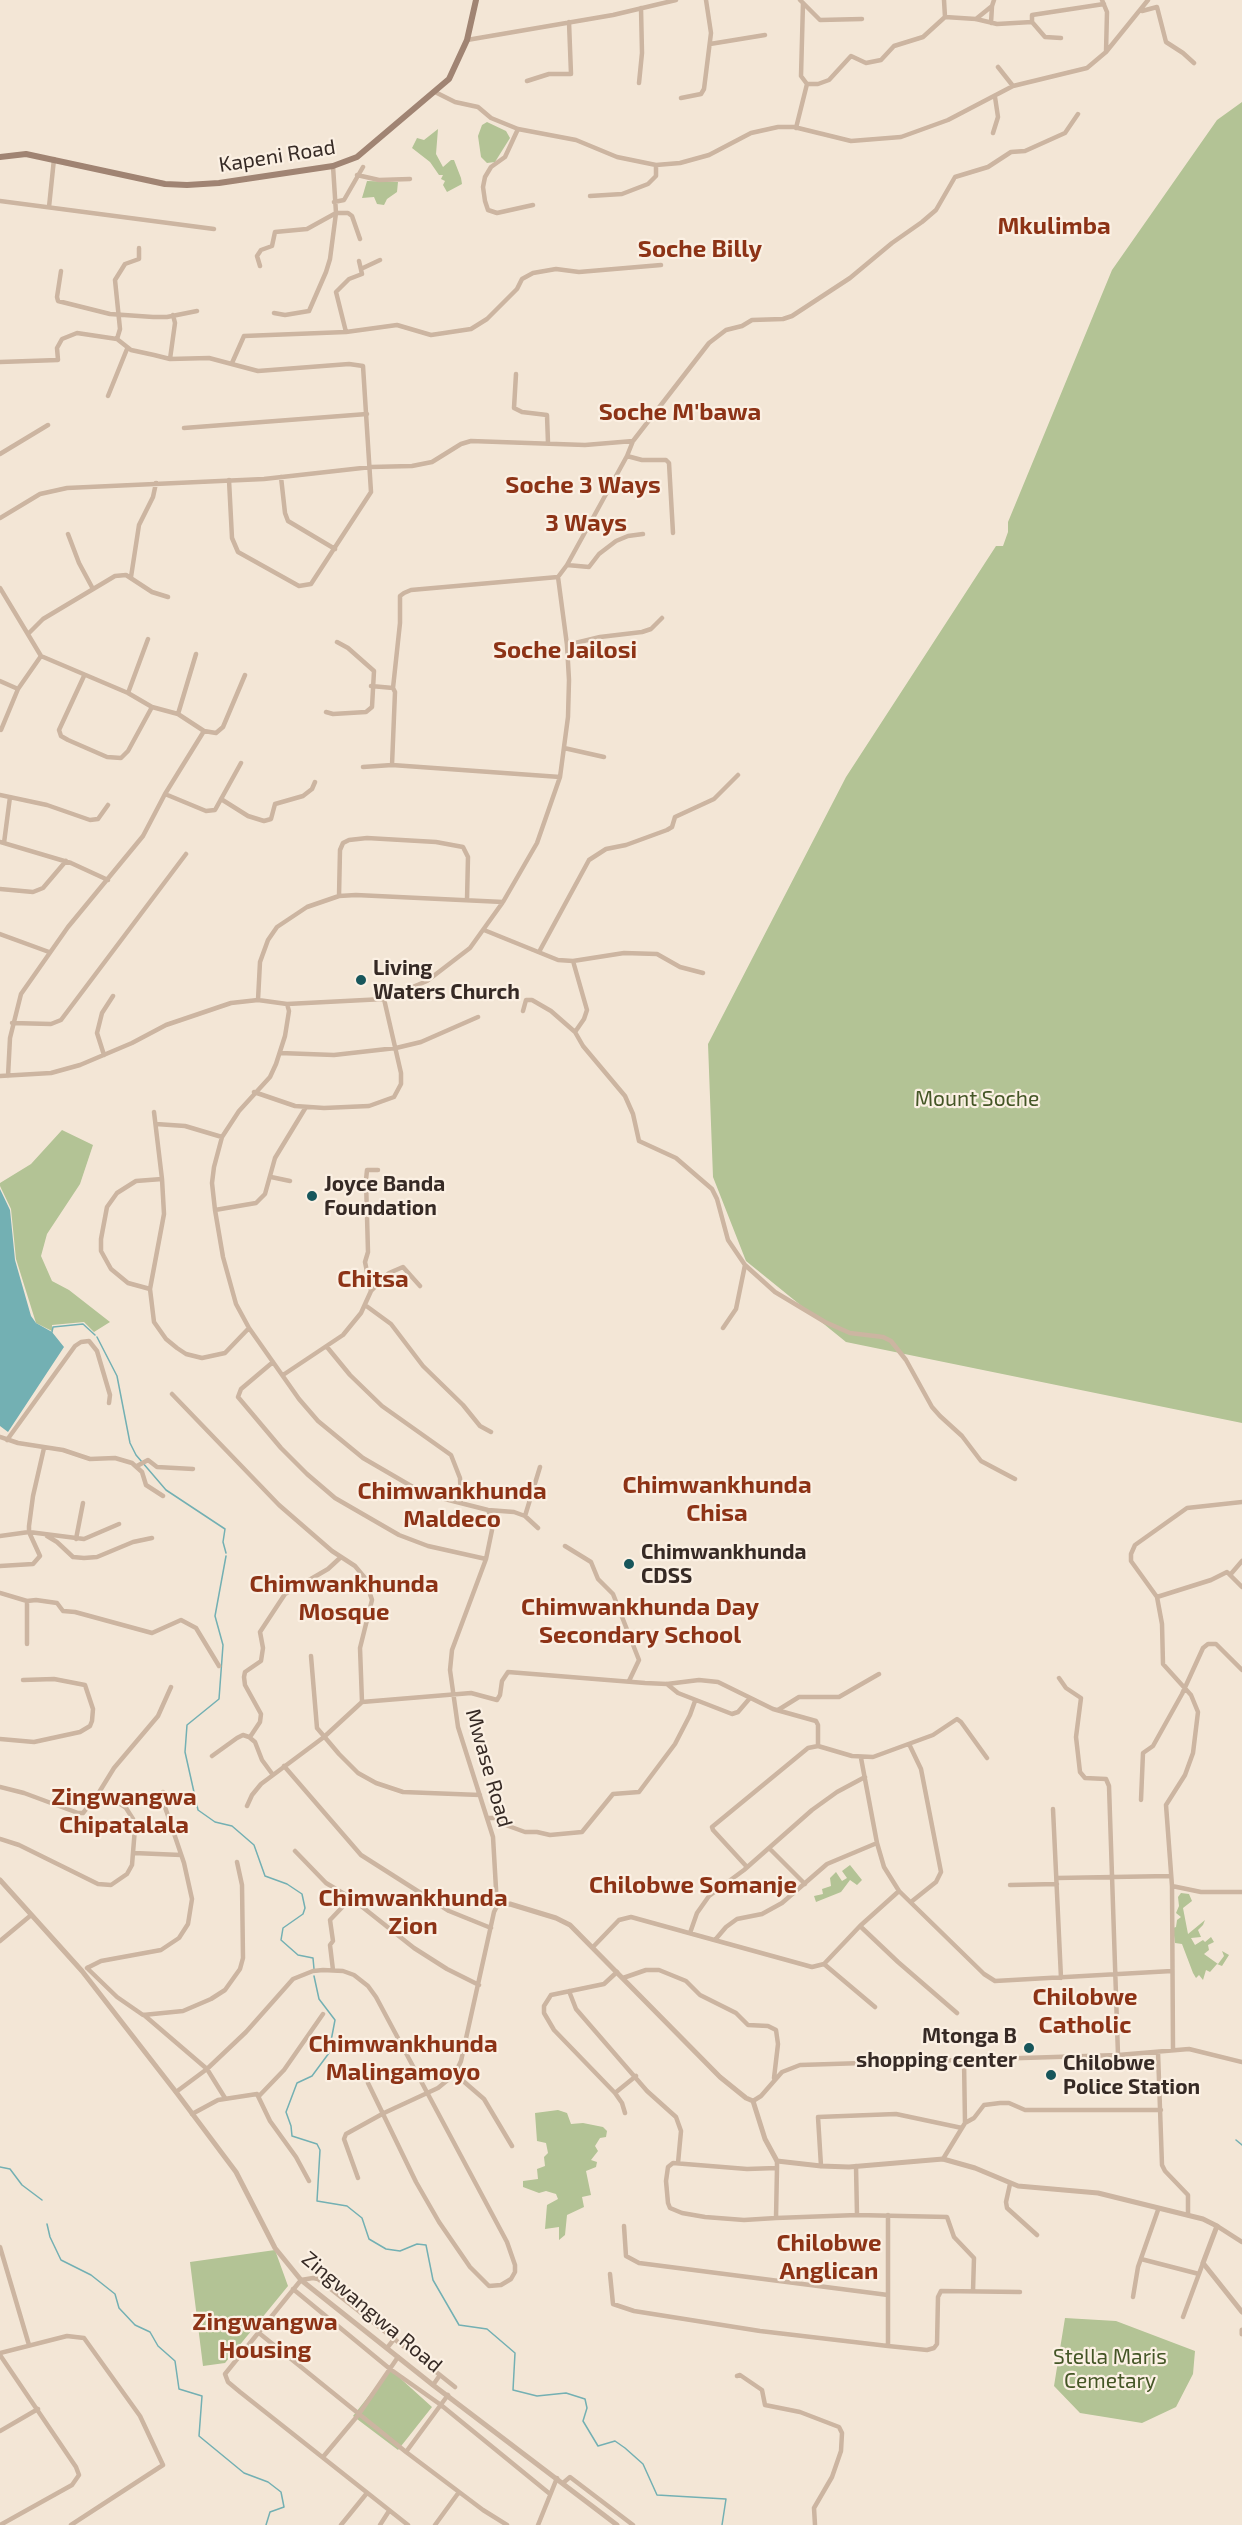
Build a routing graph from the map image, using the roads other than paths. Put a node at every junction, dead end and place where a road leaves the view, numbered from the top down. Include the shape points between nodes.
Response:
1 (477, 0) edge
2 (676, 0) edge
3 (706, 0) edge
4 (944, 0) edge
5 (994, 0) edge
6 (1148, 0) edge
7 (801, 1) edge
8 (1103, 2) edge
9 (992, 6) junction
10 (641, 8) junction
11 (1141, 12) junction
12 (945, 17) junction
13 (862, 19) dead end
14 (976, 19) junction
15 (569, 22) junction
16 (1032, 22) junction
17 (991, 23) junction
18 (765, 35) dead end
19 (1061, 38) dead end
20 (467, 40) junction
21 (710, 44) junction
22 (1106, 52) junction
23 (1194, 63) dead end
24 (998, 67) dead end
25 (527, 81) dead end
26 (639, 83) dead end
27 (807, 84) junction
28 (1013, 86) junction
29 (435, 92) junction
30 (995, 97) junction
31 (681, 98) dead end
32 (1077, 114) dead end
33 (796, 128) junction
34 (518, 129) junction
35 (993, 133) dead end
36 (0, 157) edge
37 (54, 159) junction
38 (656, 165) junction
39 (333, 166) junction
40 (363, 167) dead end
41 (357, 175) junction
42 (410, 179) dead end
43 (590, 196) dead end
44 (0, 201) edge
45 (334, 202) junction
46 (533, 205) dead end
47 (49, 207) junction
48 (336, 213) junction
49 (214, 230) dead end
50 (360, 238) dead end
51 (139, 249) dead end
52 (380, 260) dead end
53 (359, 261) dead end
54 (661, 265) dead end
55 (260, 266) dead end
56 (363, 268) junction
57 (61, 271) dead end
58 (197, 311) dead end
59 (274, 313) dead end
60 (119, 314) junction
61 (173, 315) junction
62 (346, 332) junction
63 (117, 339) junction
64 (128, 349) junction
65 (170, 358) junction
66 (0, 362) edge
67 (232, 363) junction
68 (516, 374) dead end
69 (108, 396) dead end
70 (367, 414) junction
71 (48, 425) dead end
72 (184, 428) dead end
73 (633, 441) junction
74 (548, 443) junction
75 (0, 454) edge
76 (627, 456) junction
77 (371, 467) junction
78 (281, 477) junction
79 (229, 480) junction
80 (156, 483) junction
81 (0, 518) edge
82 (673, 532) dead end
83 (68, 534) dead end
84 (643, 534) dead end
85 (335, 549) junction
86 (567, 565) junction
87 (131, 577) junction
88 (558, 577) junction
89 (0, 588) edge
90 (93, 589) junction
91 (168, 597) dead end
92 (662, 618) dead end
93 (28, 633) junction
94 (148, 639) dead end
95 (337, 642) dead end
96 (567, 645) junction
97 (196, 654) dead end
98 (41, 656) junction
99 (245, 675) dead end
100 (84, 676) junction
101 (0, 681) edge
102 (371, 686) junction
103 (393, 688) junction
104 (18, 689) junction
105 (128, 693) junction
106 (152, 707) junction
107 (326, 712) dead end
108 (178, 714) junction
109 (1, 730) edge
110 (204, 731) junction
111 (564, 748) junction
112 (604, 757) dead end
113 (241, 763) dead end
114 (393, 765) junction
115 (363, 766) dead end
116 (738, 775) dead end
117 (560, 777) junction
118 (315, 782) dead end
119 (0, 795) edge
120 (165, 795) junction
121 (10, 797) junction
122 (221, 799) junction
123 (108, 805) dead end
124 (2, 842) edge
125 (186, 854) dead end
126 (66, 861) junction
127 (108, 880) junction
128 (0, 889) edge
129 (339, 896) junction
130 (468, 900) junction
131 (503, 902) junction
132 (484, 930) junction
133 (0, 934) edge
134 (49, 952) junction
135 (540, 952) junction
136 (573, 961) junction
137 (703, 973) dead end
138 (113, 996) dead end
139 (384, 999) junction
140 (258, 1000) junction
141 (287, 1004) junction
142 (523, 1011) dead end
143 (478, 1017) dead end
144 (12, 1023) junction
145 (574, 1032) junction
146 (396, 1048) junction
147 (280, 1053) junction
148 (104, 1054) junction
149 (0, 1076) edge
150 (8, 1076) junction
151 (255, 1092) junction
152 (306, 1107) junction
153 (154, 1112) dead end
154 (156, 1124) junction
155 (222, 1137) junction
156 (378, 1170) dead end
157 (270, 1177) junction
158 (162, 1179) junction
159 (290, 1181) dead end
160 (215, 1210) junction
161 (745, 1265) junction
162 (420, 1286) dead end
163 (150, 1289) junction
164 (371, 1291) junction
165 (365, 1305) junction
166 (249, 1328) junction
167 (723, 1328) dead end
168 (327, 1347) junction
169 (273, 1362) junction
170 (283, 1375) junction
171 (172, 1394) dead end
172 (109, 1403) dead end
173 (492, 1432) dead end
174 (0, 1437) edge
175 (7, 1440) junction
176 (44, 1448) junction
177 (137, 1466) junction
178 (540, 1467) dead end
179 (193, 1469) dead end
180 (1015, 1479) dead end
181 (163, 1496) dead end
182 (1242, 1502) edge
183 (83, 1503) dead end
184 (461, 1503) junction
185 (488, 1509) junction
186 (525, 1516) junction
187 (119, 1524) dead end
188 (538, 1528) dead end
189 (29, 1532) junction
190 (45, 1535) junction
191 (0, 1536) edge
192 (152, 1538) dead end
193 (76, 1539) junction
194 (565, 1546) dead end
195 (341, 1557) junction
196 (486, 1559) junction
197 (1242, 1561) edge
198 (0, 1566) edge
199 (1230, 1575) junction
200 (1242, 1587) edge
201 (0, 1593) edge
202 (1157, 1597) junction
203 (27, 1601) junction
204 (27, 1644) dead end
205 (311, 1656) dead end
206 (219, 1666) dead end
207 (1242, 1670) edge
208 (879, 1674) dead end
209 (1059, 1678) dead end
210 (23, 1680) dead end
211 (629, 1681) junction
212 (667, 1684) junction
213 (171, 1687) dead end
214 (1184, 1687) junction
215 (453, 1695) junction
216 (750, 1698) junction
217 (695, 1701) junction
218 (362, 1702) junction
219 (778, 1710) junction
220 (250, 1737) junction
221 (324, 1737) junction
222 (0, 1739) edge
223 (818, 1746) junction
224 (910, 1746) junction
225 (212, 1756) dead end
226 (861, 1758) junction
227 (987, 1758) dead end
228 (284, 1767) junction
229 (273, 1776) junction
230 (865, 1777) junction
231 (0, 1787) edge
232 (163, 1792) dead end
233 (98, 1794) junction
234 (480, 1795) junction
235 (1141, 1800) dead end
236 (247, 1806) dead end
237 (1053, 1809) dead end
238 (488, 1818) junction
239 (0, 1839) edge
240 (877, 1843) junction
241 (769, 1848) junction
242 (295, 1851) dead end
243 (134, 1853) junction
244 (181, 1855) junction
245 (237, 1862) dead end
246 (747, 1867) junction
247 (1114, 1876) junction
248 (1170, 1876) junction
249 (0, 1881) edge
250 (1057, 1881) junction
251 (805, 1884) junction
252 (1010, 1885) dead end
253 (1172, 1886) junction
254 (899, 1891) junction
255 (1242, 1892) edge
256 (351, 1898) junction
257 (911, 1902) junction
258 (497, 1906) junction
259 (30, 1916) junction
260 (860, 1926) junction
261 (490, 1928) junction
262 (690, 1933) junction
263 (715, 1940) junction
264 (0, 1941) edge
265 (593, 1947) junction
266 (824, 1964) junction
267 (84, 1970) junction
268 (333, 1970) junction
269 (1172, 1971) junction
270 (617, 1972) junction
271 (1114, 1974) junction
272 (623, 1978) junction
273 (1061, 1978) junction
274 (479, 1985) junction
275 (569, 1991) junction
276 (875, 2007) dead end
277 (957, 2013) dead end
278 (143, 2014) junction
279 (323, 2014) dead end
280 (1173, 2050) junction
281 (1158, 2052) junction
282 (1118, 2055) junction
283 (964, 2060) junction
284 (1242, 2062) edge
285 (207, 2068) junction
286 (455, 2074) junction
287 (636, 2076) junction
288 (774, 2078) junction
289 (368, 2083) dead end
290 (176, 2092) junction
291 (615, 2093) junction
292 (426, 2094) junction
293 (259, 2096) junction
294 (225, 2098) junction
295 (753, 2101) junction
296 (1161, 2110) junction
297 (384, 2113) junction
298 (625, 2113) dead end
299 (192, 2114) junction
300 (964, 2126) junction
301 (512, 2146) dead end
302 (943, 2159) junction
303 (777, 2161) junction
304 (678, 2163) junction
305 (821, 2166) junction
306 (856, 2166) junction
307 (777, 2168) junction
308 (358, 2178) dead end
309 (309, 2181) dead end
310 (1010, 2184) junction
311 (1158, 2210) junction
312 (857, 2215) junction
313 (888, 2215) junction
314 (1188, 2215) junction
315 (776, 2218) junction
316 (624, 2226) dead end
317 (1217, 2226) junction
318 (1037, 2235) dead end
319 (1242, 2242) edge
320 (0, 2249) edge
321 (1141, 2259) junction
322 (1203, 2263) junction
323 (610, 2274) dead end
324 (1198, 2274) junction
325 (301, 2280) junction
326 (293, 2289) junction
327 (972, 2290) junction
328 (1020, 2292) dead end
329 (888, 2295) junction
330 (1132, 2297) dead end
331 (1242, 2312) edge
332 (1184, 2317) dead end
333 (259, 2333) junction
334 (395, 2338) junction
335 (29, 2345) junction
336 (888, 2346) junction
337 (387, 2348) junction
338 (0, 2354) edge
339 (398, 2357) junction
340 (390, 2369) junction
341 (440, 2375) junction
342 (737, 2376) dead end
343 (433, 2385) junction
344 (455, 2386) dead end
345 (448, 2396) junction
346 (441, 2405) junction
347 (38, 2409) junction
348 (359, 2414) junction
349 (0, 2431) edge
350 (406, 2452) junction
351 (323, 2457) junction
352 (560, 2481) junction
353 (459, 2492) junction
354 (366, 2493) junction
355 (550, 2494) junction
356 (389, 2511) junction
357 (2, 2524) edge
358 (71, 2525) edge
359 (341, 2525) edge
360 (380, 2525) edge
361 (408, 2525) edge
362 (435, 2525) edge
363 (507, 2525) edge
364 (538, 2525) edge
365 (617, 2525) edge
366 (633, 2525) edge
367 (815, 2525) edge

1 - 20 main road, Kapeni Road
2 - 10 street
3 - 21 street
4 - 12 street
5 - 9 street
6 - 11 street
7 - 13 street via 820,20
7 - 27 street via 801,76
8 - 16 street via 1032,15
8 - 22 street via 1107,12
9 - 14 street
9 - 17 street
10 - 15 street
10 - 26 street
11 - 22 street
11 - 23 street via 1157,7 1166,42
12 - 14 street
12 - 27 street via 923,37 894,46 881,60 864,63 853,55 829,80
14 - 17 street
15 - 20 street
15 - 25 street via 571,74 552,73
16 - 17 street
16 - 19 street via 1045,37
18 - 21 street
20 - 29 main road, Kapeni Road via 449,79
21 - 31 street via 704,92
22 - 28 street via 1086,68
24 - 28 street
27 - 33 street
28 - 30 street
29 - 34 street via 478,107 491,118
29 - 39 main road, Kapeni Road via 357,157
30 - 33 street via 901,137 851,141
30 - 35 street via 998,117
32 - 73 street via 1065,133 955,177 936,210 916,228 792,316 755,319 726,330 713,340
33 - 38 street via 761,130 709,155
34 - 38 street via 576,140 617,157
34 - 46 street via 504,157 485,177 485,201 488,210 498,213
36 - 37 main road, Kapeni Road via 26,154
37 - 39 main road, Kapeni Road via 165,184 187,185
37 - 47 street
38 - 43 street via 656,176 648,184 622,194
39 - 45 street
40 - 41 street
41 - 42 street via 379,180
41 - 45 street via 344,200
44 - 47 street
45 - 48 street
47 - 49 street
48 - 50 street via 352,216
48 - 55 street via 307,229 275,232 272,246 257,256
48 - 59 street via 329,264 309,310
51 - 60 street via 139,260 125,264 114,280
52 - 56 street
53 - 56 street
54 - 62 street via 533,273 471,329 431,335 397,325
56 - 62 street via 362,274 349,279 336,292
57 - 60 street via 58,301
58 - 61 street
60 - 61 street
60 - 63 street
61 - 65 street
62 - 67 street via 244,336
63 - 64 street
63 - 66 street via 76,333 62,339 57,348 58,360
64 - 65 street
64 - 69 street
65 - 67 street via 209,358
67 - 70 street via 267,371 361,365
68 - 74 street via 514,408 547,415
70 - 72 street
70 - 77 street
71 - 75 street
73 - 74 street
73 - 76 street
74 - 77 street via 471,441 429,463
76 - 82 street via 669,463
76 - 86 street
77 - 78 street
77 - 85 street via 369,498
78 - 79 street
78 - 85 street via 287,519
79 - 80 street
79 - 85 street via 232,538 238,552 305,586 311,584
80 - 81 street via 67,488 31,498
80 - 87 street via 139,525
83 - 90 street
84 - 86 street via 616,541 589,567
86 - 88 street
87 - 90 street via 115,576
87 - 91 street via 152,592
88 - 96 street
88 - 103 street via 404,593 400,596
89 - 93 street
90 - 93 street via 43,619
92 - 96 street via 642,632
93 - 98 street
94 - 105 street
95 - 102 street via 371,667
96 - 111 street via 568,717
97 - 108 street
98 - 100 street
98 - 104 street
99 - 110 street via 223,727 216,733
100 - 105 street
100 - 106 street via 59,730 63,738 118,759 128,751
101 - 104 street
102 - 103 street
102 - 107 street via 370,710
103 - 114 street
104 - 109 street
105 - 106 street
106 - 108 street
108 - 110 street
110 - 120 street
111 - 112 street
111 - 117 street
113 - 122 street
114 - 115 street
114 - 117 street
116 - 135 street via 714,799 675,817 667,830 626,846 606,849 589,860
117 - 131 street via 537,843
118 - 122 street via 303,796 275,804 271,819 264,821
119 - 121 street
120 - 122 street via 206,811 215,810
120 - 127 street via 143,836
121 - 123 street via 90,820 98,819
121 - 124 street
124 - 126 street
125 - 144 street via 61,1020 51,1024
126 - 127 street
126 - 128 street via 43,888 33,892
127 - 134 street
129 - 130 street
129 - 130 street via 343,843 367,838 463,847 468,856
129 - 140 street via 307,907 277,927 262,951
130 - 131 street
131 - 132 street
132 - 135 street
132 - 139 street via 452,964 427,981
133 - 134 street
134 - 144 street via 21,994
135 - 136 street
136 - 137 street via 624,953 657,954 680,967
136 - 145 street via 586,1010
138 - 148 street via 102,1013 97,1034
139 - 141 street
139 - 146 street
140 - 141 street
140 - 148 street via 231,1003 166,1025
141 - 147 street
142 - 145 street via 526,1000 532,1000
143 - 146 street via 421,1042
144 - 150 street
145 - 161 street via 625,1096 639,1141 676,1158 712,1189 728,1240
146 - 147 street via 334,1055
146 - 152 street via 401,1084 390,1100 352,1107
147 - 151 street via 270,1077
148 - 150 street via 51,1073
149 - 150 street
151 - 152 street
151 - 155 street
152 - 157 street via 279,1149
153 - 154 street
154 - 155 street via 185,1126
154 - 158 street
155 - 160 street via 212,1183
156 - 164 street via 367,1170 366,1180 365,1262
157 - 159 street
157 - 160 street via 265,1194 256,1203
158 - 163 street via 164,1214
158 - 163 street via 136,1181 117,1193 107,1207 100,1239 101,1251 111,1269 128,1283
160 - 166 street via 232,1294
161 - 167 street via 736,1309
161 - 180 street via 775,1292 825,1322 850,1333 891,1341 932,1407 981,1461
162 - 164 street via 401,1266
163 - 166 street via 157,1329 186,1354 209,1358 225,1353
164 - 165 street
165 - 168 street via 349,1329
165 - 173 street via 391,1324 423,1366 480,1426
166 - 169 street
168 - 170 street
168 - 184 street via 382,1406 451,1455 460,1478
169 - 170 street
169 - 196 street via 241,1389 238,1397 307,1474 335,1498 399,1535
170 - 184 street via 318,1421 363,1458 425,1494
171 - 195 street via 264,1490
172 - 175 street via 97,1351 89,1341 81,1342
174 - 175 street
175 - 176 street
176 - 177 street via 90,1459 115,1458
176 - 189 street
177 - 179 street via 148,1460 157,1467
177 - 181 street via 146,1485
178 - 186 street
182 - 202 street via 1187,1508 1135,1545 1131,1561
183 - 193 street
184 - 185 street
185 - 186 street
185 - 196 street, Mwase Road via 492,1530
186 - 188 street
187 - 193 street via 92,1537
189 - 190 street
189 - 191 street
189 - 198 street via 39,1549 39,1560 33,1564
190 - 192 street via 74,1557 84,1558
190 - 193 street
194 - 211 street via 591,1562 598,1579 613,1594 639,1660
195 - 218 street via 365,1578 372,1600 360,1648
195 - 220 street via 285,1594 260,1632 261,1661 244,1677 261,1714
196 - 215 street, Mwase Road via 452,1650
197 - 199 street
199 - 200 street
199 - 202 street via 1224,1573
201 - 203 street
202 - 214 street via 1163,1664
203 - 204 street
203 - 206 street via 57,1603 63,1611 152,1633 181,1620 196,1628
205 - 221 street via 316,1724
207 - 214 street via 1216,1644 1208,1644
208 - 219 street via 839,1697 799,1697
209 - 247 street via 1081,1698 1077,1737 1080,1772 1085,1778 1109,1782
210 - 222 street via 54,1679 86,1685 92,1721 80,1732 34,1742
211 - 212 street
211 - 215 street via 508,1672 497,1700 478,1693
212 - 216 street via 692,1680 718,1682
212 - 217 street
213 - 233 street via 163,1708
214 - 235 street via 1153,1746 1143,1753
214 - 248 street via 1195,1703 1197,1723 1188,1768 1167,1802
215 - 218 street
215 - 234 street, Mwase Road via 458,1727
216 - 217 street via 732,1714
216 - 219 street
217 - 238 street via 679,1737 639,1792 613,1794 582,1832 525,1832 503,1824 498,1818
218 - 221 street
219 - 223 street via 817,1722
220 - 225 street via 237,1738
220 - 229 street
221 - 228 street
221 - 234 street via 358,1773 388,1788
223 - 226 street
223 - 246 street via 805,1749 712,1827
224 - 226 street
224 - 227 street via 957,1719
224 - 257 street via 921,1769 941,1872 936,1882
226 - 230 street
228 - 229 street
228 - 261 street via 361,1855 449,1911
229 - 236 street via 255,1790
230 - 240 street
230 - 241 street via 825,1800
231 - 233 street via 78,1813 87,1810
232 - 244 street
233 - 243 street via 119,1802 130,1814 135,1828
234 - 238 street, Mwase Road
237 - 250 street
238 - 258 street, Mwase Road
239 - 243 street via 105,1886 127,1874
240 - 251 street via 828,1864
240 - 254 street via 884,1867
241 - 246 street
241 - 251 street
242 - 256 street via 326,1883
243 - 244 street
244 - 267 street via 192,1909 180,1938 161,1950 101,1961
245 - 278 street via 242,1885 243,1958 234,1981 197,2006
246 - 262 street via 702,1904
247 - 248 street
247 - 250 street
247 - 271 street
248 - 253 street
249 - 259 street, Zingwangwa Road
250 - 252 street
250 - 273 street
251 - 263 street via 770,1910 731,1922
253 - 255 street via 1202,1892
253 - 269 street
254 - 257 street
254 - 260 street
256 - 268 street via 330,1920
256 - 274 street via 430,1959
257 - 273 street via 990,1978
258 - 261 street, Mwase Road
258 - 265 street via 510,1904 556,1918 570,1925
259 - 264 street
259 - 267 street, Zingwangwa Road
260 - 266 street
260 - 277 street
261 - 274 street, Mwase Road
262 - 263 street
262 - 265 street via 625,1918
263 - 266 street via 812,1967
265 - 270 street
266 - 276 street
267 - 278 street
267 - 290 street, Zingwangwa Road
268 - 285 street via 313,1971 293,1979 246,2032
268 - 292 street via 354,1975 368,1986
269 - 271 street
269 - 280 street
270 - 272 street
270 - 275 street via 604,1984
271 - 273 street
271 - 282 street
272 - 288 street via 646,1970 659,1971 686,1981 700,1995 736,2013 748,2025 776,2030
272 - 295 street via 720,2077
274 - 286 street, Mwase Road via 466,2049
275 - 287 street via 576,2009
275 - 291 street via 547,2000 547,2020
278 - 285 street
279 - 293 street via 284,2070
280 - 281 street
280 - 284 street via 1192,2049
281 - 282 street
281 - 296 street
282 - 283 street
283 - 288 street via 800,2065
283 - 300 street
285 - 290 street
285 - 294 street
286 - 292 street
286 - 301 street via 484,2099
287 - 291 street
287 - 304 street via 680,2124
288 - 295 street
289 - 297 street
290 - 299 street, Zingwangwa Road
291 - 298 street
292 - 297 street
292 - 297 street via 513,2257 515,2272 501,2285 483,2283 448,2237 416,2182
293 - 294 street
293 - 309 street via 270,2121
294 - 299 street
295 - 303 street
296 - 300 street via 1025,2110 1000,2103 984,2105
296 - 314 street via 1162,2165 1188,2195
297 - 308 street via 344,2136
299 - 325 street, Zingwangwa Road via 236,2172 275,2248
300 - 302 street
300 - 305 street via 896,2114 818,2117
302 - 306 street
302 - 310 street via 968,2165
303 - 305 street
303 - 307 street
304 - 307 street
304 - 315 street via 668,2167 666,2181 668,2204 674,2210 735,2219
305 - 306 street
306 - 312 street
307 - 315 street
310 - 311 street via 1098,2193
310 - 318 street via 1007,2208
311 - 314 street
311 - 321 street
312 - 313 street
312 - 315 street
313 - 327 street via 947,2217 954,2237 974,2258
313 - 329 street
314 - 317 street
316 - 329 street via 626,2256 639,2263
317 - 319 street
317 - 322 street
320 - 335 street
321 - 324 street
321 - 330 street
322 - 324 street
322 - 331 street
323 - 336 street via 612,2304 634,2312
324 - 332 street
325 - 326 street
325 - 334 street via 318,2279
325 - 337 street, Zingwangwa Road
326 - 333 street
326 - 340 street
327 - 328 street
327 - 336 street via 939,2293 934,2348
329 - 336 street
333 - 348 street
333 - 351 street via 226,2371 226,2378
334 - 337 street
334 - 341 street
335 - 338 street
335 - 358 street via 67,2336 84,2338 140,2416 163,2465
337 - 339 street, Zingwangwa Road
338 - 347 street
339 - 340 street
339 - 343 street, Zingwangwa Road
340 - 346 street
340 - 348 street
341 - 343 street
341 - 344 street
342 - 367 street via 762,2390 765,2405 821,2418 839,2427 841,2451 814,2508
343 - 345 street, Zingwangwa Road
345 - 346 street
345 - 352 street, Zingwangwa Road
346 - 350 street
346 - 355 street
347 - 349 street
347 - 357 street via 79,2475 72,2485
348 - 350 street
348 - 351 street
350 - 353 street
351 - 354 street
352 - 355 street
352 - 365 street, Zingwangwa Road
352 - 366 street via 570,2477
353 - 362 street
353 - 363 street
354 - 356 street
354 - 359 street
355 - 364 street
356 - 360 street
356 - 361 street

